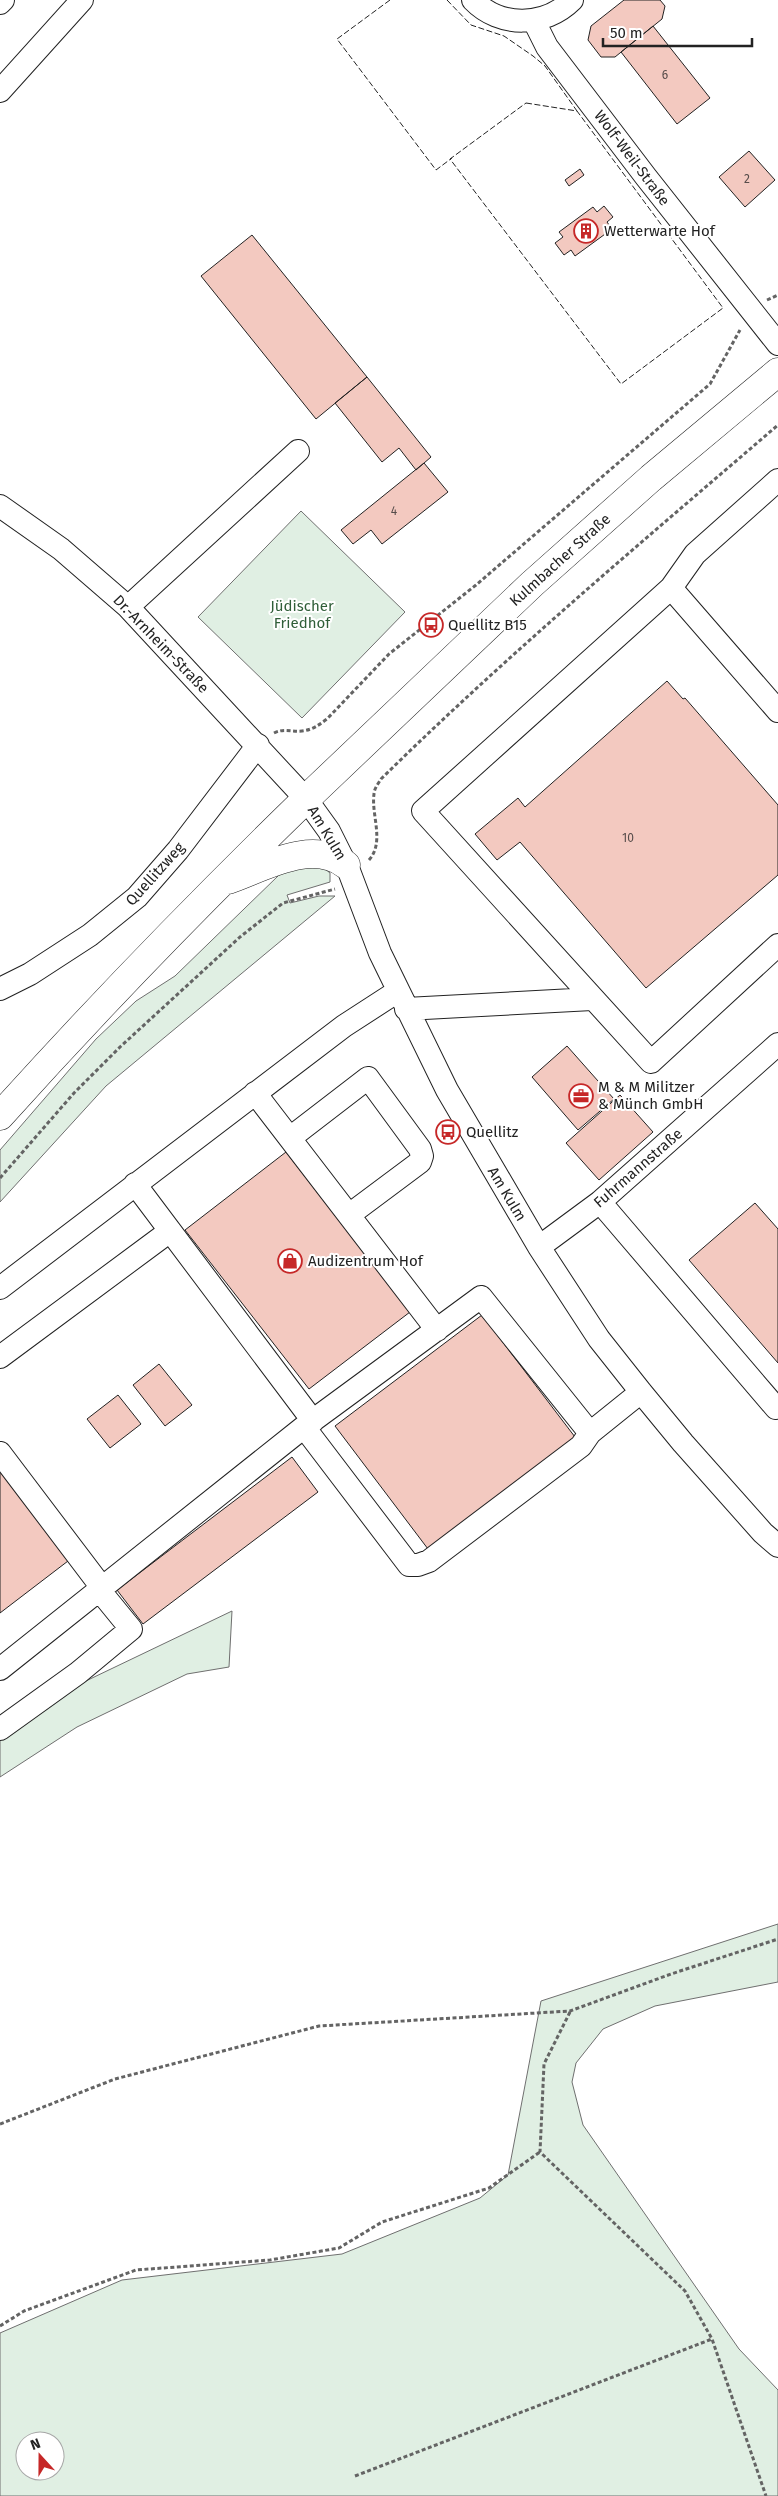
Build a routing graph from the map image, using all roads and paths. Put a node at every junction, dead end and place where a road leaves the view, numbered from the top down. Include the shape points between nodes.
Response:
1 (3, 0) edge
2 (82, 0) edge
3 (473, 0) edge
4 (572, 0) edge
5 (0, 3) edge
6 (534, 21) junction
7 (0, 91) edge
8 (778, 295) edge
9 (751, 311) junction
10 (778, 344) edge
11 (778, 372) edge
12 (778, 425) edge
13 (298, 452) dead end
14 (778, 480) edge
15 (0, 506) edge
16 (671, 588) junction
17 (128, 607) junction
18 (778, 711) edge
19 (428, 724) dead end
20 (432, 729) junction
21 (258, 745) junction
22 (306, 799) junction
23 (350, 874) junction
24 (220, 883) junction
25 (778, 945) edge
26 (0, 989) edge
27 (592, 999) junction
28 (402, 1000) junction
29 (778, 1044) edge
30 (256, 1093) junction
31 (0, 1116) edge
32 (290, 1138) junction
33 (0, 1178) edge
34 (135, 1184) junction
35 (600, 1202) junction
36 (349, 1215) junction
37 (170, 1231) junction
38 (538, 1247) junction
39 (0, 1288) edge
40 (437, 1330) junction
41 (0, 1357) edge
42 (641, 1392) junction
43 (776, 1408) dead end
44 (308, 1424) junction
45 (590, 1433) junction
46 (0, 1453) edge
47 (778, 1546) edge
48 (101, 1590) junction
49 (0, 1669) edge
50 (0, 1729) edge
51 (778, 1939) edge
52 (570, 2011) junction
53 (0, 2124) edge
54 (540, 2152) junction
55 (0, 2326) edge
56 (712, 2339) junction
57 (355, 2476) dead end
58 (766, 2496) edge

1 - 5 street
2 - 7 street
3 - 6 street via 481,8 512,21
4 - 6 street via 555,14
6 - 9 street, Wolf-Weil-Straße via 547,47
8 - 9 path
9 - 10 street, Wolf-Weil-Straße
9 - 21 path via 710,384 430,624 390,654 316,728 276,732
11 - 22 main road, Kulmbacher Straße via 651,478 532,584
12 - 20 path via 554,617
13 - 17 street
14 - 16 street via 695,554
15 - 17 street, Dr.-Arnheim-Straße via 61,549
16 - 18 street
16 - 27 street via 423,811
17 - 21 street, Dr.-Arnheim-Straße
19 - 20 path
20 - 23 path via 375,788 377,842 374,855
21 - 22 street, Dr.-Arnheim-Straße
21 - 26 street, Quellitzweg via 178,850 137,897 90,935 30,974
22 - 23 street, Am Kulm via 330,831
22 - 24 main road, Kulmbacher Straße
23 - 24 main road via 325,854 302,854
23 - 28 street, Am Kulm
23 - 33 path via 323,891 283,903 240,937 120,1046
24 - 31 main road, Kulmbacher Straße
25 - 27 street via 651,1062
27 - 28 street
28 - 30 street via 344,1026
28 - 38 street, Am Kulm via 466,1125
29 - 35 street, Fuhrmannstraße
30 - 32 street
30 - 34 street
32 - 36 street
32 - 36 street via 368,1078 422,1156 420,1162
34 - 37 street
34 - 39 street
35 - 38 street, Fuhrmannstraße
35 - 43 street
36 - 40 street
37 - 41 street
37 - 44 street
38 - 42 street, Am Kulm via 599,1339
40 - 44 street
40 - 45 street via 481,1297
42 - 45 street
42 - 47 street, Am Kulm via 682,1443
44 - 45 street via 409,1565 429,1561 581,1446
44 - 48 street
46 - 48 street
48 - 49 street
48 - 50 street via 131,1629 78,1673
51 - 52 path
52 - 53 path via 319,2026 115,2079
52 - 54 path via 544,2064
54 - 55 path via 489,2188 382,2222 339,2248 270,2260 136,2270 24,2311
54 - 56 path via 685,2291
56 - 57 path
56 - 58 path

